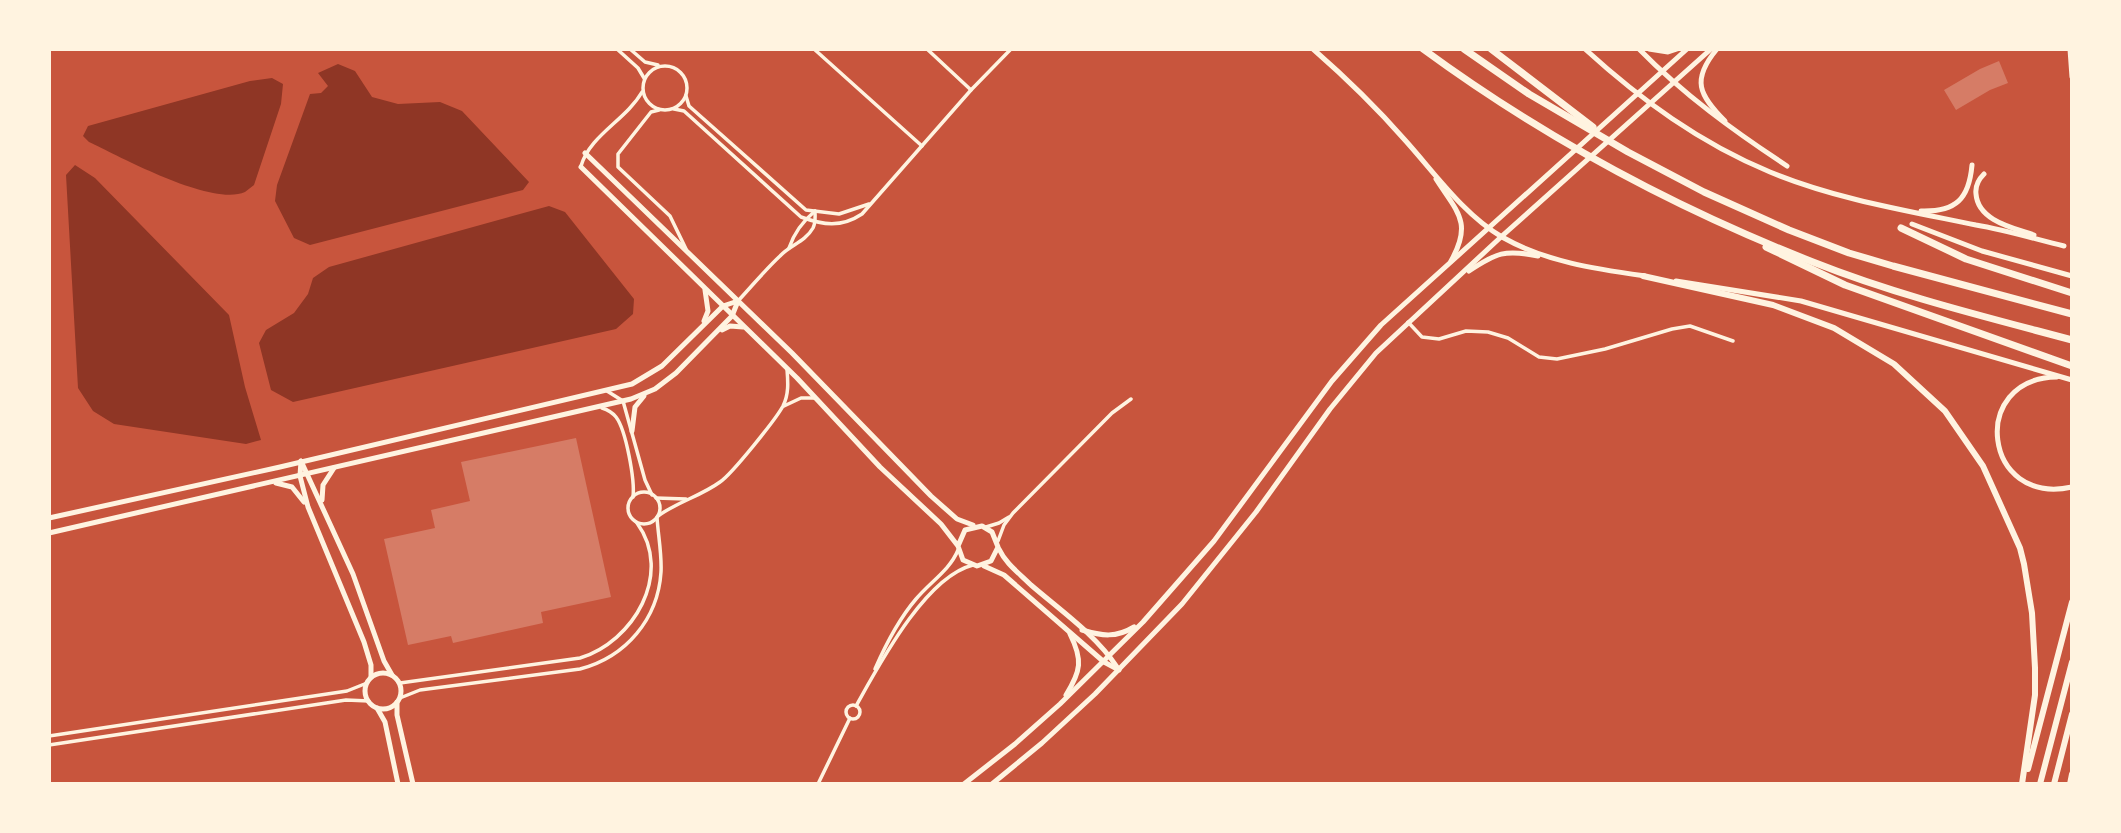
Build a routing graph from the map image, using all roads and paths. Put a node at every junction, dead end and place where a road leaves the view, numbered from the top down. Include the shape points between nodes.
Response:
1 (617, 49) edge
2 (630, 49) edge
3 (814, 49) edge
4 (927, 49) edge
5 (1011, 49) edge
6 (1313, 49) edge
7 (1423, 49) edge
8 (1464, 49) edge
9 (1491, 49) edge
10 (1585, 49) edge
11 (1639, 49) edge
12 (1649, 49) edge
13 (1677, 49) edge
14 (1687, 49) edge
15 (1711, 49) edge
16 (1717, 49) edge
17 (2070, 49) edge
18 (660, 66) junction
19 (1661, 72) junction
20 (2072, 77) edge
21 (644, 79) junction
22 (1672, 82) junction
23 (971, 90) junction
24 (643, 91) junction
25 (686, 96) junction
26 (674, 108) junction
27 (659, 110) junction
28 (1580, 121) junction
29 (1740, 135) junction
30 (922, 146) junction
31 (585, 153) junction
32 (1422, 159) junction
33 (1972, 164) dead end
34 (1787, 166) dead end
35 (581, 167) joint
36 (1984, 174) dead end
37 (1668, 199) junction
38 (871, 203) junction
39 (1891, 207) junction
40 (815, 211) junction
41 (806, 219) junction
42 (816, 222) junction
43 (1912, 224) dead end
44 (1489, 227) junction
45 (1901, 228) dead end
46 (1502, 236) junction
47 (2064, 246) junction
48 (789, 247) junction
49 (2072, 249) edge
50 (687, 251) junction
51 (1553, 259) junction
52 (1448, 265) junction
53 (1643, 276) junction
54 (2072, 276) edge
55 (1457, 278) junction
56 (704, 287) junction
57 (2072, 293) edge
58 (738, 301) junction
59 (723, 306) junction
60 (2072, 314) edge
61 (732, 316) junction
62 (1408, 322) junction
63 (744, 327) junction
64 (701, 328) junction
65 (713, 335) junction
66 (2072, 340) edge
67 (1733, 341) dead end
68 (2072, 366) edge
69 (786, 368) junction
70 (2070, 379) edge
71 (606, 391) junction
72 (648, 393) junction
73 (816, 398) junction
74 (1131, 399) dead end
75 (623, 401) junction
76 (600, 407) junction
77 (782, 407) junction
78 (632, 431) junction
79 (301, 461) junction
80 (334, 468) junction
81 (308, 474) junction
82 (300, 476) junction
83 (270, 483) junction
84 (2072, 487) edge
85 (654, 496) junction
86 (633, 497) junction
87 (688, 499) junction
88 (307, 507) junction
89 (324, 510) junction
90 (1013, 513) junction
91 (657, 517) junction
92 (49, 518) edge
93 (638, 523) junction
94 (976, 526) junction
95 (986, 527) junction
96 (49, 533) edge
97 (998, 544) junction
98 (958, 548) junction
99 (973, 565) junction
100 (981, 565) junction
101 (2072, 602) edge
102 (1143, 622) junction
103 (1083, 630) junction
104 (1070, 634) junction
105 (1110, 656) junction
106 (1104, 662) junction
107 (2072, 662) edge
108 (1119, 670) junction
109 (392, 675) junction
110 (371, 677) junction
111 (870, 681) junction
112 (366, 683) junction
113 (400, 683) junction
114 (399, 700) junction
115 (369, 701) junction
116 (1060, 704) junction
117 (856, 705) junction
118 (377, 708) junction
119 (2072, 714) edge
120 (850, 718) junction
121 (49, 736) edge
122 (49, 745) edge
123 (2072, 774) edge
124 (398, 784) edge
125 (413, 784) edge
126 (818, 784) edge
127 (964, 784) edge
128 (992, 784) edge
129 (2023, 784) edge
130 (2040, 784) edge
131 (2054, 784) edge
132 (2071, 784) edge

1 - 21 street
2 - 18 street via 645,62
3 - 30 street
4 - 23 street
5 - 23 street
6 - 32 main road via 1359,90
7 - 37 highway via 1556,137
8 - 28 highway via 1529,94
9 - 28 highway
10 - 39 main road via 1659,112 1729,153 1822,190
11 - 19 main road
12 - 13 main road
14 - 19 main road
15 - 22 main road
16 - 29 main road via 1702,73 1700,88 1711,107
17 - 20 main road
18 - 21 street
18 - 25 street via 681,71 688,84
19 - 22 main road
19 - 44 main road
21 - 24 street
22 - 29 main road
22 - 46 main road
23 - 30 street
24 - 27 street
24 - 31 street
25 - 26 street
25 - 40 street via 690,106 806,210
26 - 27 street
26 - 41 street via 684,111
27 - 50 street via 651,112 618,153 618,167 670,216
28 - 60 highway via 1704,192 1827,245
29 - 34 main road
30 - 38 street
31 - 35 street
31 - 50 main road
32 - 44 main road
32 - 52 main road via 1462,226 1460,245
33 - 39 main road via 1964,197 1948,209
35 - 56 main road
36 - 47 main road via 1976,191 1985,213 2004,225
37 - 66 highway via 1814,263
37 - 68 highway via 1845,285
38 - 40 street via 839,214
38 - 42 street via 854,219 839,225
39 - 47 main road
40 - 41 street
40 - 42 street
41 - 42 street
41 - 48 street
42 - 48 street via 797,245
43 - 54 main road via 1982,251
44 - 46 main road
44 - 52 main road
45 - 57 highway via 1966,260
46 - 51 main road
46 - 55 main road
47 - 49 main road
48 - 58 street
50 - 58 main road
51 - 53 main road
51 - 55 main road via 1503,252
52 - 102 main road via 1355,353 1232,519
53 - 70 main road via 1801,301
53 - 129 highway via 1763,302 1834,328 1894,364 1945,411 1983,466 2024,564 2032,613 2035,695
55 - 62 main road
56 - 59 main road
56 - 64 main road via 708,311
58 - 59 main road
58 - 61 main road
58 - 94 main road via 931,496 957,519
59 - 61 main road
59 - 64 main road
61 - 63 main road
61 - 65 main road
62 - 67 street via 1422,337 1489,332 1539,357 1557,359 1690,326
62 - 108 main road via 1346,387 1194,590
63 - 65 main road via 730,326
63 - 69 main road
64 - 71 main road via 653,373
65 - 72 main road via 676,373
69 - 73 main road
69 - 77 street via 787,393
70 - 84 main road via 2039,379 2022,386 2002,409 1997,438 2000,454 2020,478 2049,490
71 - 75 street
71 - 79 main road
72 - 75 main road
72 - 78 main road via 635,407
73 - 77 street via 801,398
73 - 98 main road via 941,524
74 - 90 street
75 - 76 main road
75 - 78 street
76 - 80 main road
76 - 86 street via 612,413 620,425
77 - 87 street via 724,480
78 - 85 street
79 - 81 main road
79 - 82 main road
79 - 92 main road
80 - 81 main road
80 - 89 main road via 323,485
81 - 82 main road
81 - 89 main road
82 - 83 main road
82 - 88 main road
83 - 88 main road via 292,487
83 - 96 main road
85 - 86 street via 640,493
85 - 87 street
85 - 91 street via 660,507
86 - 93 street via 628,510
87 - 91 street
88 - 110 main road via 364,642
89 - 109 main road
90 - 95 street
90 - 97 street
91 - 93 street via 651,523
91 - 114 street via 661,570 655,601 629,644 580,669 420,690
93 - 113 street via 650,555 647,592 634,620 607,646 580,658
94 - 95 main road
94 - 98 main road via 965,530
95 - 97 main road
97 - 100 main road via 991,561
97 - 103 main road via 1008,564
98 - 99 main road via 963,559
98 - 111 street via 949,567 902,617
99 - 100 main road
99 - 111 street via 950,575 933,591
100 - 104 main road via 1004,575
101 - 129 highway
102 - 103 main road via 1113,636
102 - 105 main road
103 - 105 main road
104 - 106 main road
104 - 116 main road via 1080,665
105 - 106 main road
105 - 108 main road
106 - 108 main road
106 - 116 main road
107 - 130 highway
108 - 128 main road
109 - 110 main road
109 - 113 main road
110 - 112 main road
111 - 117 street
112 - 115 main road
112 - 121 street via 347,691
113 - 114 main road
114 - 118 main road via 391,708
114 - 125 main road via 397,715
115 - 118 main road
115 - 122 street via 346,700
116 - 127 main road
117 - 120 street via 858,715
117 - 120 street via 846,709
118 - 124 main road via 385,722
119 - 131 highway
120 - 126 street
123 - 132 highway

